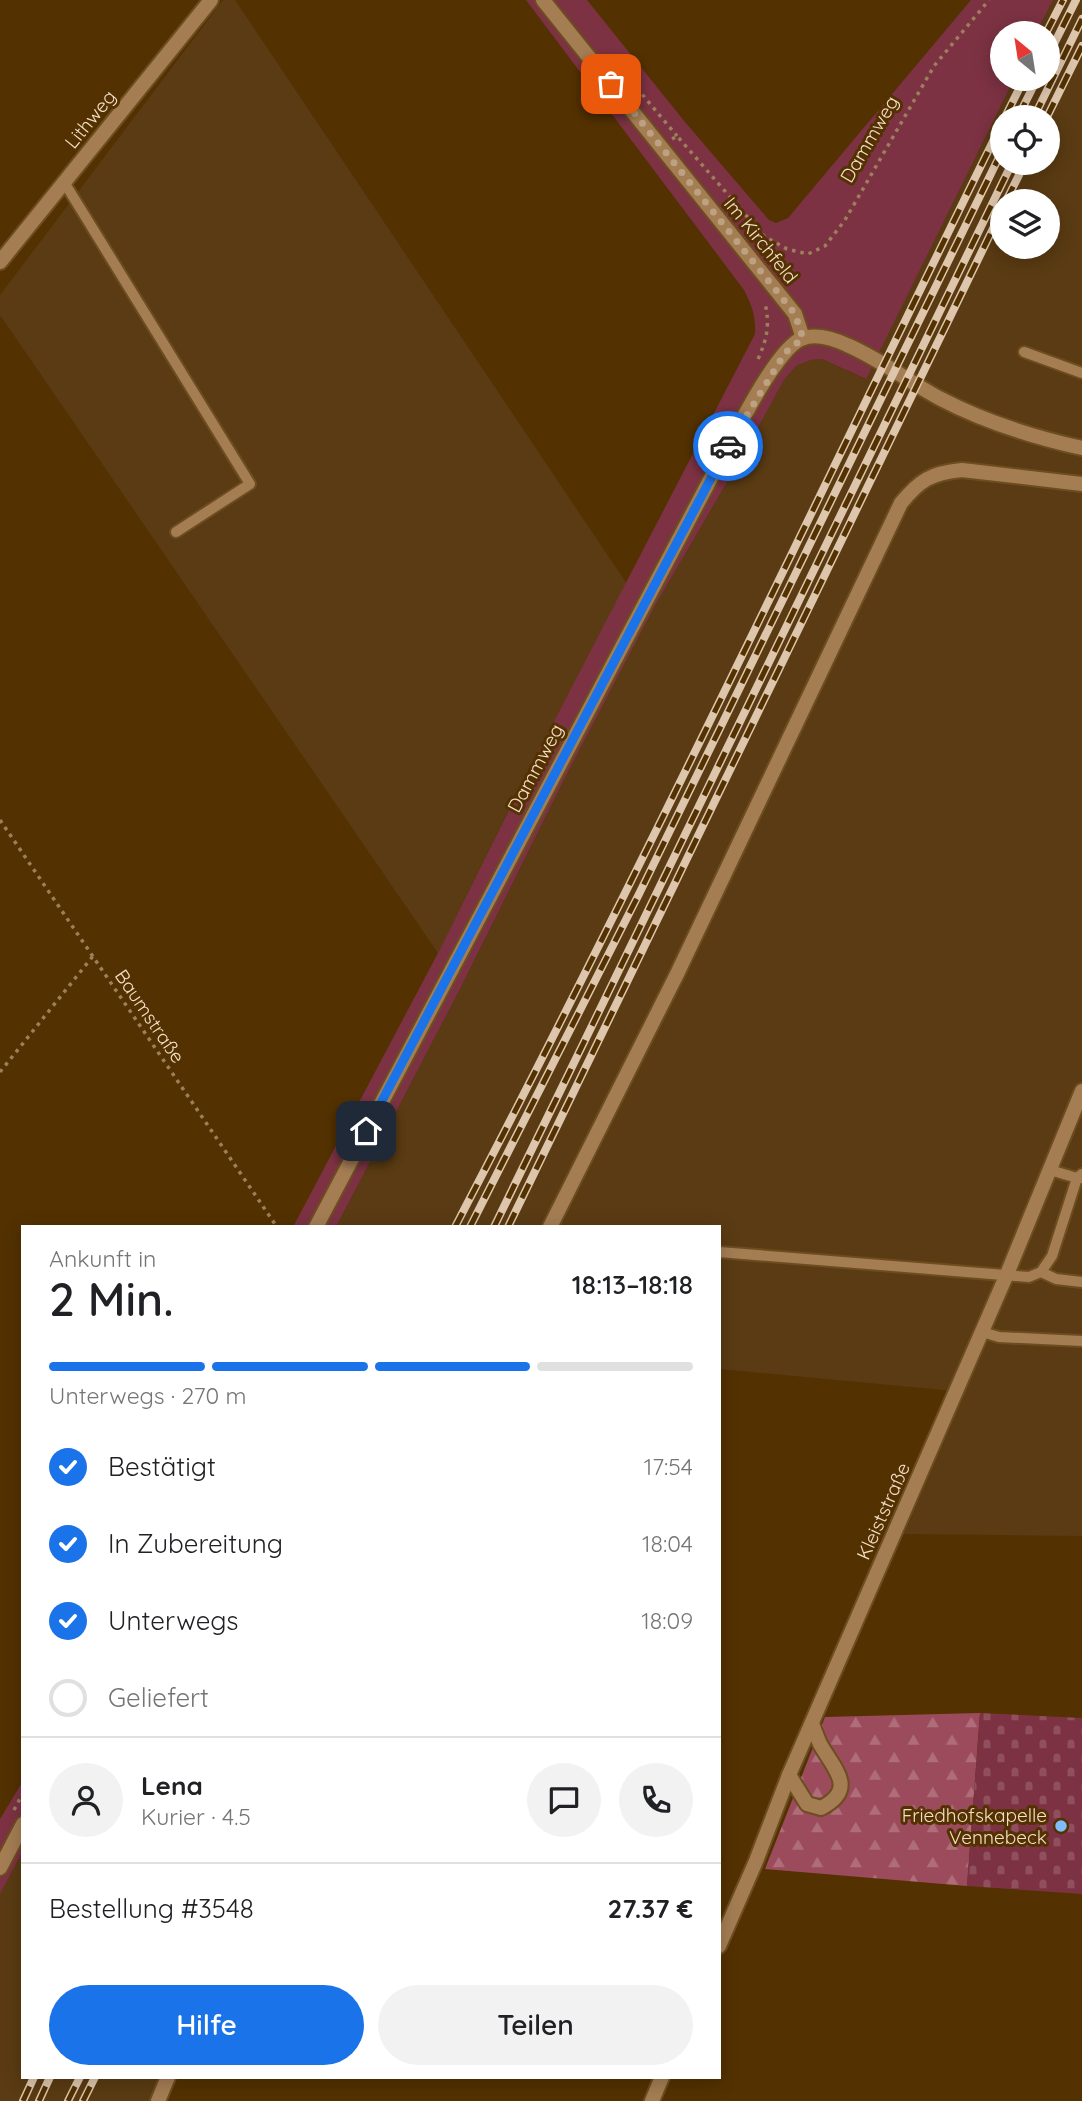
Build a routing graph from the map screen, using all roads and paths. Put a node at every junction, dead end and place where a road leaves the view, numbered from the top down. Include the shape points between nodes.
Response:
1 (211, 0) edge
2 (543, 0) edge
3 (989, 0) edge
4 (64, 182) junction
5 (764, 236) dead end
6 (0, 262) edge
7 (803, 338) junction
8 (1024, 352) dead end
9 (1082, 373) edge
10 (1082, 449) edge
11 (1082, 485) edge
12 (176, 532) dead end
13 (0, 820) edge
14 (93, 956) junction
15 (0, 1072) edge
16 (1082, 1091) edge
17 (1050, 1170) junction
18 (1080, 1176) edge
19 (276, 1225) edge
20 (317, 1225) edge
21 (551, 1225) edge
22 (721, 1251) edge
23 (1041, 1272) junction
24 (1007, 1274) junction
25 (1082, 1282) edge
26 (982, 1332) junction
27 (1082, 1342) edge
28 (812, 1723) junction
29 (789, 1775) junction
30 (21, 1828) edge
31 (0, 1868) edge
32 (721, 1941) edge
33 (167, 2079) edge
34 (661, 2079) edge
35 (158, 2101) edge
36 (652, 2101) edge

1 - 4 street, Lithweg
2 - 7 street, Im Kirchfeld via 795,314
3 - 5 path, Dammweg via 933,66 845,220 825,246 808,254
4 - 6 street, Lithweg
4 - 12 lane via 250,484
7 - 10 street via 819,336 848,345 942,400 1028,436
7 - 20 street, Dammweg via 771,372 721,459
8 - 9 lane
11 - 21 street via 946,471 915,486 901,503
13 - 14 path, Baumstraße
14 - 15 path
14 - 19 path, Baumstraße
16 - 17 street, Kleiststraße
17 - 18 lane
17 - 24 street, Kleiststraße
18 - 23 lane via 1052,1256
22 - 24 lane
23 - 24 lane via 1028,1277
23 - 25 lane
24 - 26 street, Kleiststraße
26 - 27 lane
26 - 28 street, Kleiststraße
28 - 29 street, Kleiststraße
28 - 29 street via 840,1774 842,1787 833,1801 821,1808 807,1804
29 - 32 street, Kleiststraße
30 - 31 street
33 - 35 street
34 - 36 street

